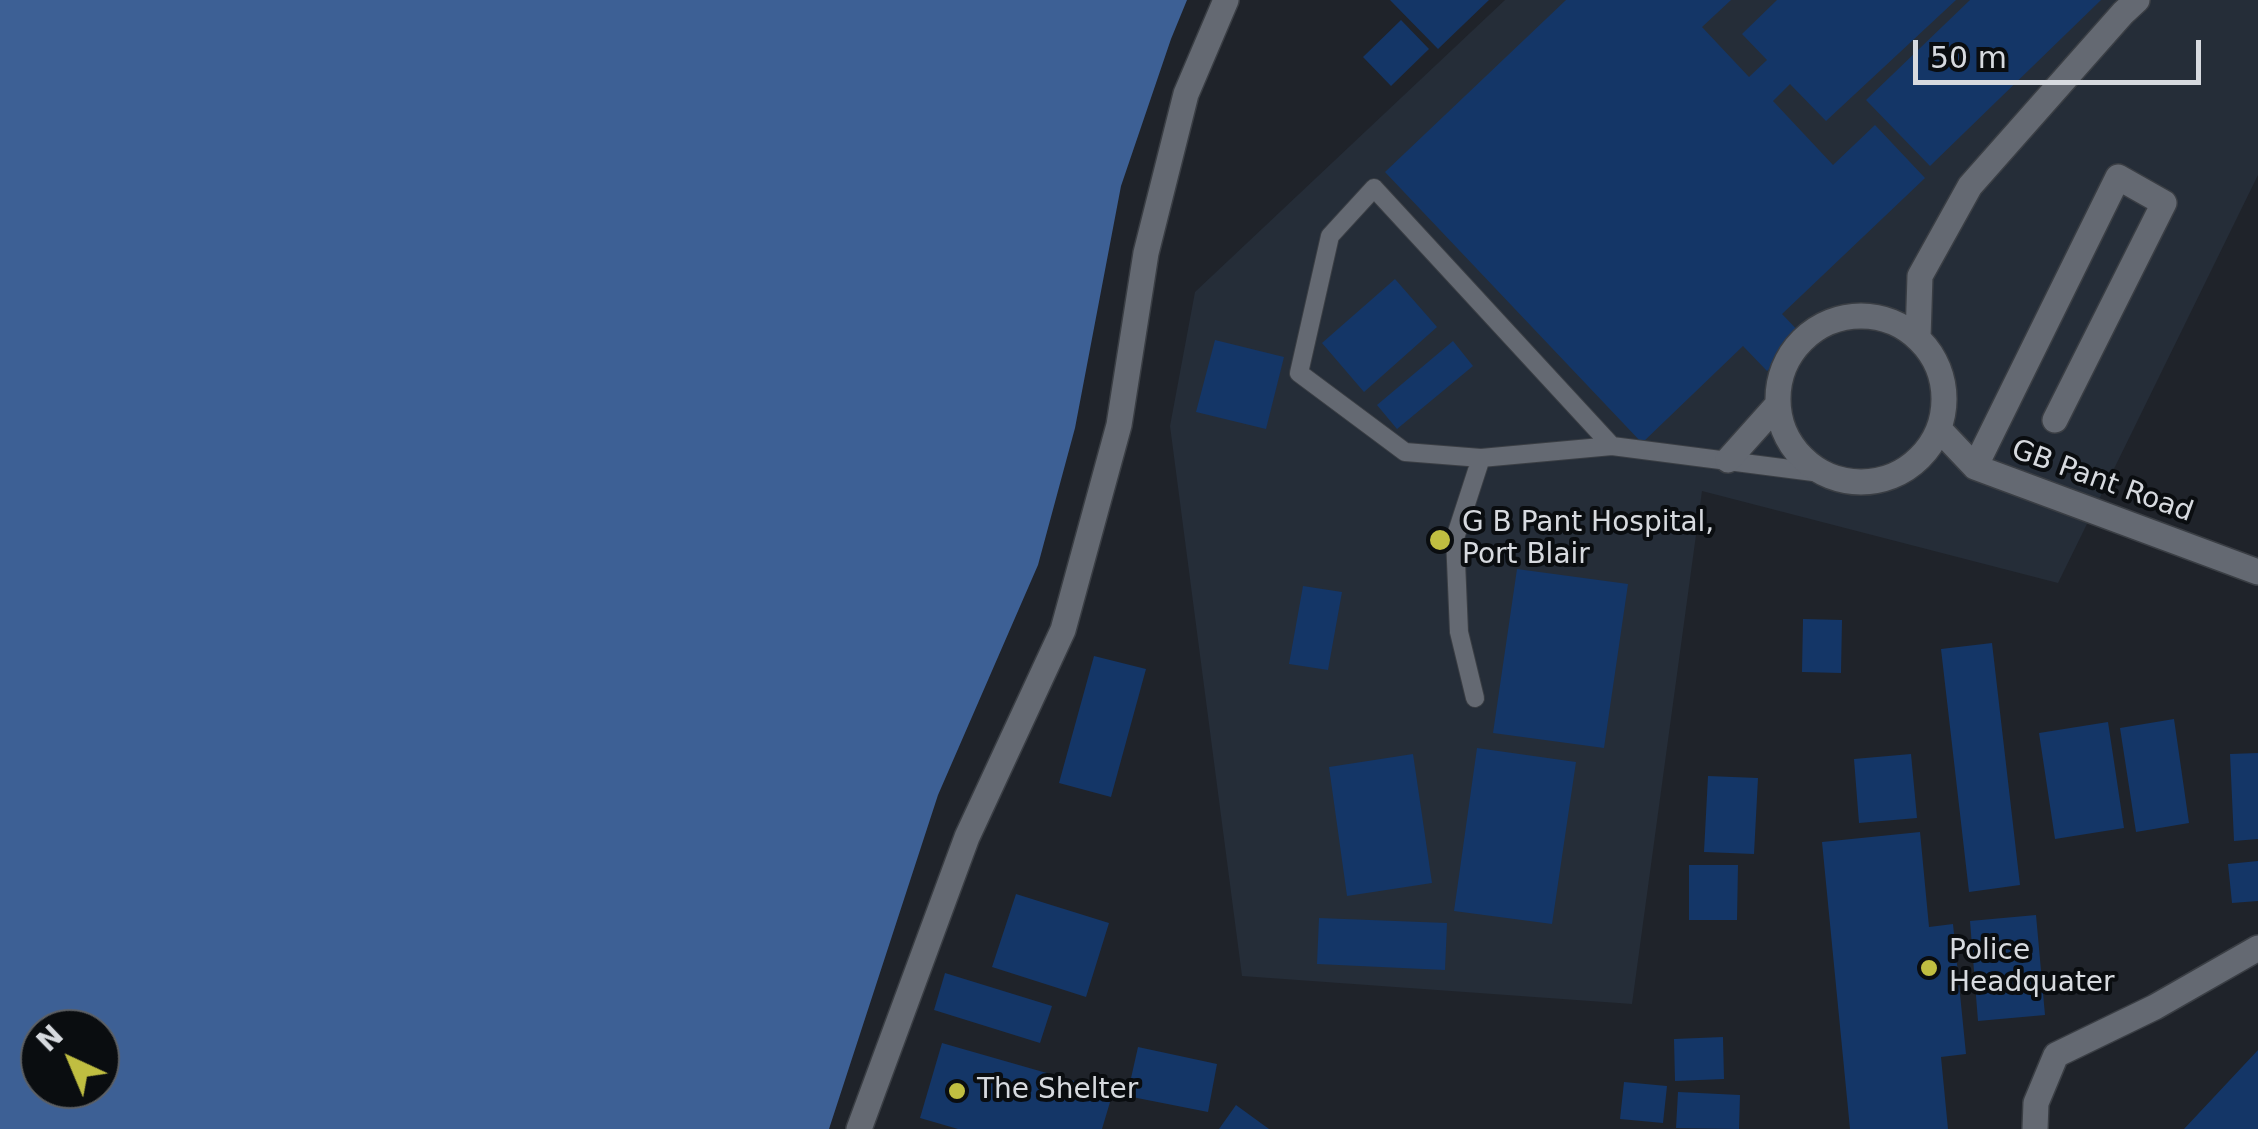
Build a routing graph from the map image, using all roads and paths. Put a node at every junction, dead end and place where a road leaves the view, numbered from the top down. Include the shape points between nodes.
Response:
1 (1226, 0) edge
2 (2137, 0) edge
3 (1918, 338) junction
4 (1778, 404) junction
5 (2055, 420) dead end
6 (1939, 429) junction
7 (1612, 446) junction
8 (1481, 458) junction
9 (1728, 460) junction
10 (1975, 467) junction
11 (1821, 473) junction
12 (2258, 572) edge
13 (1475, 698) dead end
14 (2258, 948) edge
15 (859, 1129) edge
16 (2035, 1129) edge

1 - 15 street via 1186,94 1146,254 1120,425 1063,630 967,838
2 - 3 street via 1970,186 1920,276
3 - 4 street via 1894,322 1867,316 1813,331 1780,377
3 - 6 street via 1942,380
4 - 9 street
4 - 11 street via 1784,432
5 - 10 street via 2164,203 2118,177
6 - 10 street, GB Pant Road
6 - 11 street via 1925,453 1876,482
7 - 8 lane
7 - 8 lane via 1374,188 1330,236 1300,374 1405,452
7 - 9 lane
8 - 13 lane via 1454,538 1460,632
9 - 11 lane
10 - 12 street, GB Pant Road
14 - 16 street via 2056,1055 2036,1103

